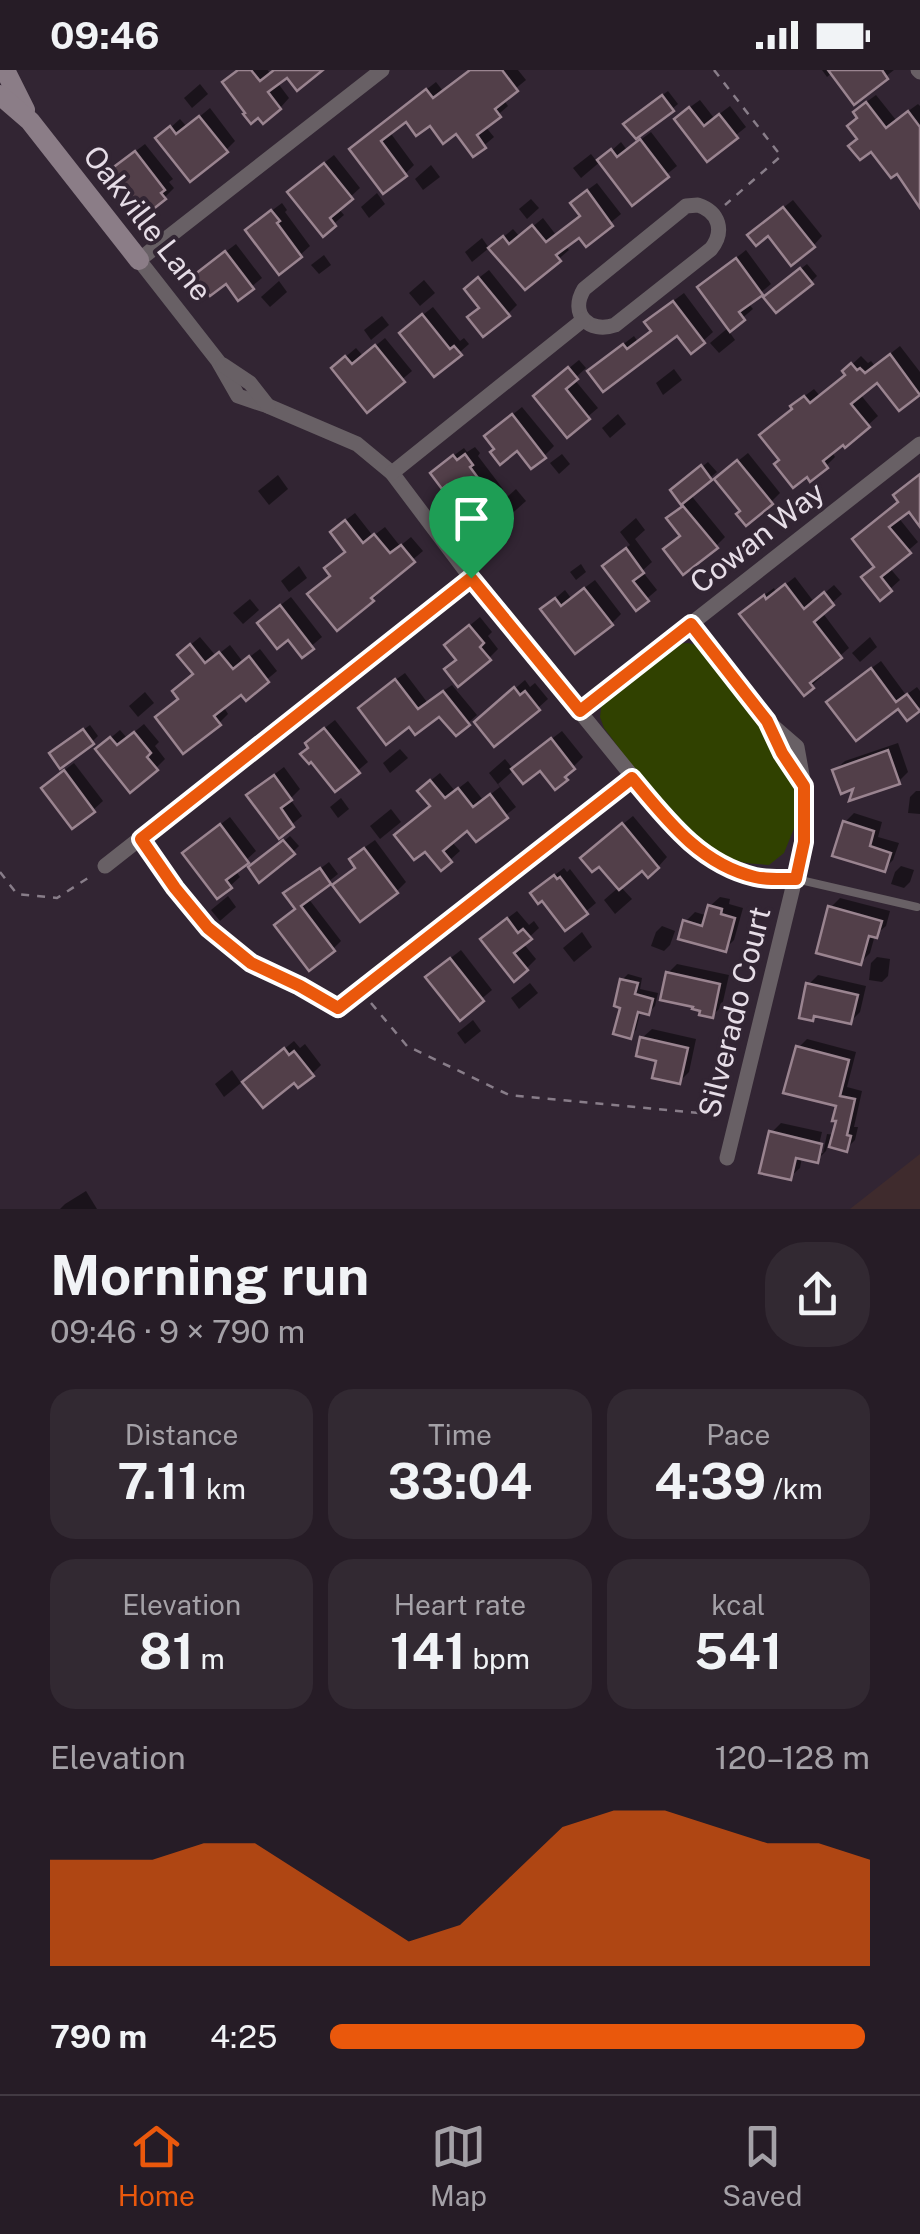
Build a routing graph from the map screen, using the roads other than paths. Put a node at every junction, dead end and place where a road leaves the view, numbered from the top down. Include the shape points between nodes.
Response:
1 (5, 70) edge
2 (382, 70) edge
3 (0, 95) edge
4 (30, 121) junction
5 (139, 260) junction
6 (583, 320) junction
7 (920, 444) edge
8 (392, 473) junction
9 (471, 578) junction
10 (691, 624) junction
11 (580, 711) junction
12 (632, 778) junction
13 (141, 839) junction
14 (105, 866) road end
15 (796, 879) junction
16 (916, 906) dead end
17 (338, 1008) joint
18 (727, 1158) dead end

1 - 4 street, Oakville Lane
2 - 5 street
3 - 4 street, Oakville Lane
4 - 5 street, Oakville Lane
5 - 8 street, Oakville Lane via 238,396 357,444
6 - 6 street via 578,306 584,289 686,206 698,204 714,214 719,234 710,249 615,325 594,327
6 - 8 street
7 - 10 street, Cowan Way
8 - 9 street, Oakville Lane
9 - 11 street, Oakville Lane
9 - 13 street
10 - 11 street, Cowan Way
10 - 15 street, Silverado Court via 767,721 797,747 804,842
11 - 12 street, Oakville Lane
12 - 15 street, Oakville Lane via 714,862 757,878
12 - 17 street
13 - 14 street
13 - 17 lane via 208,928 251,963
15 - 16 lane
15 - 18 street, Silverado Court

